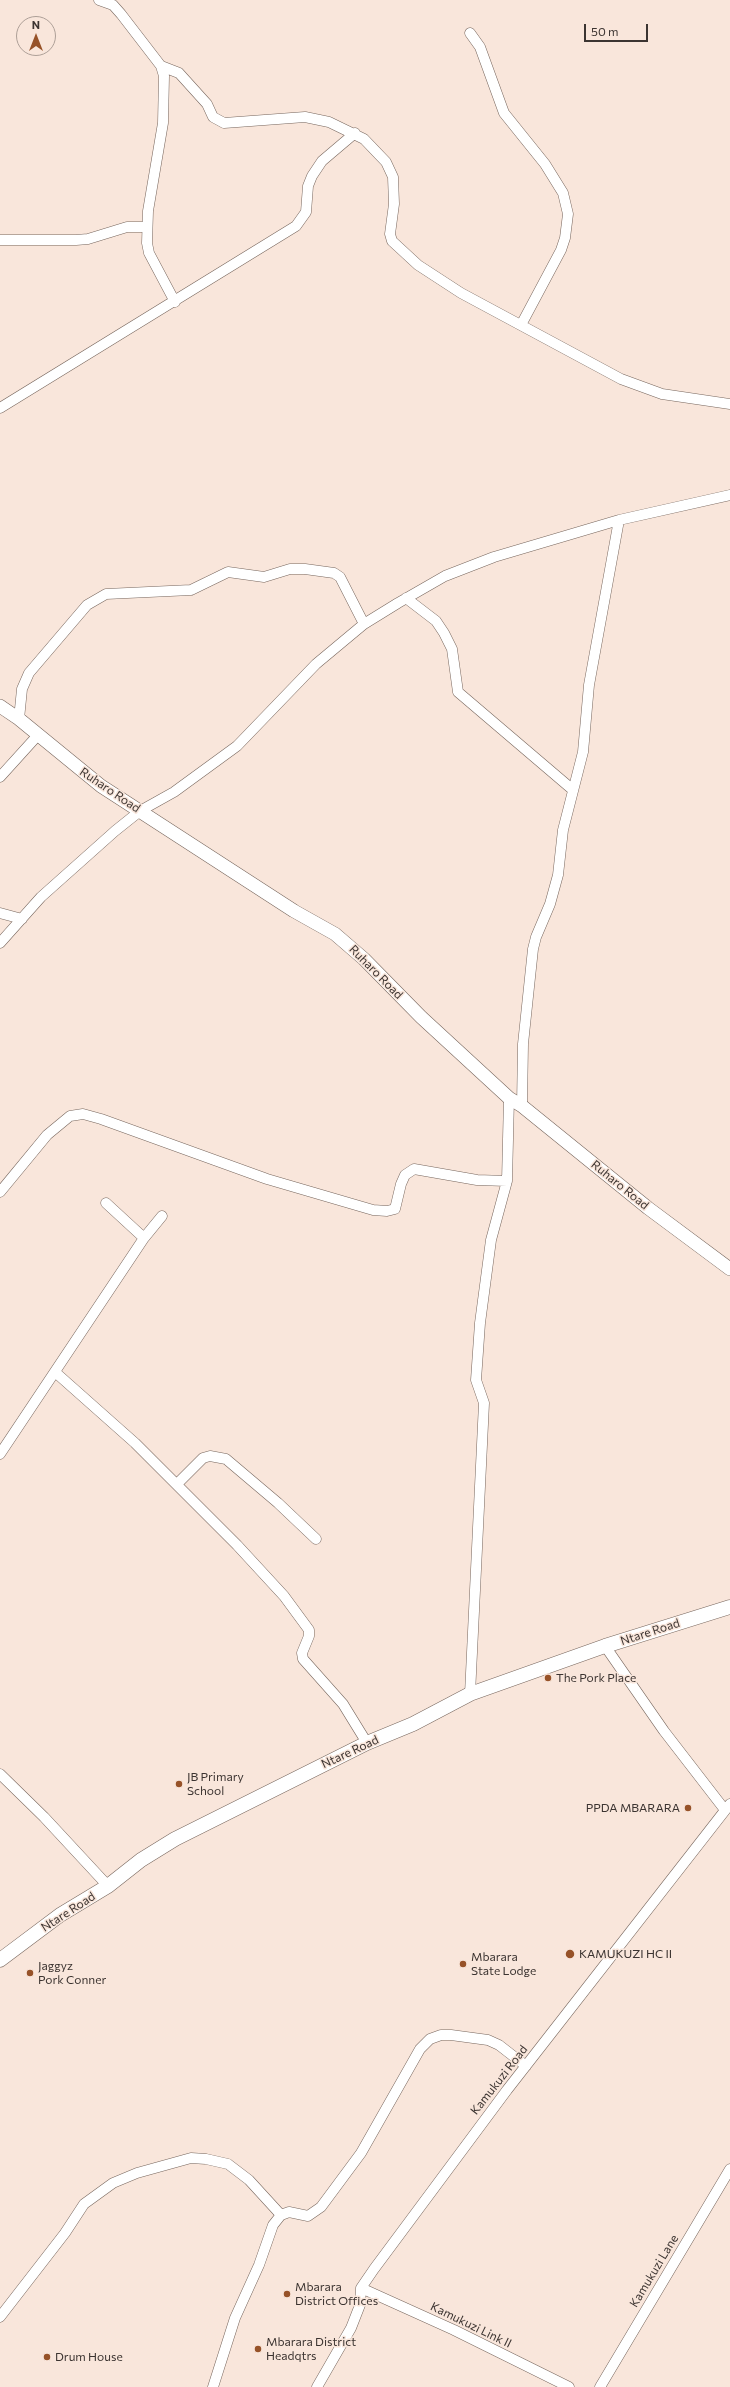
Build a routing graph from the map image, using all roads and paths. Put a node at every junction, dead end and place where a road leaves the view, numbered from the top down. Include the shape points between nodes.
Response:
1 (99, 0) edge
2 (470, 32) dead end
3 (161, 66) junction
4 (355, 134) junction
5 (147, 227) junction
6 (0, 240) edge
7 (175, 302) junction
8 (521, 325) junction
9 (730, 404) edge
10 (0, 408) edge
11 (730, 495) edge
12 (619, 520) junction
13 (406, 598) junction
14 (364, 624) junction
15 (0, 706) edge
16 (19, 719) junction
17 (38, 735) junction
18 (0, 777) edge
19 (573, 790) junction
20 (140, 811) junction
21 (0, 913) edge
22 (22, 919) junction
23 (0, 943) edge
24 (509, 1098) junction
25 (522, 1106) junction
26 (507, 1181) junction
27 (0, 1192) edge
28 (106, 1203) dead end
29 (162, 1216) dead end
30 (144, 1238) junction
31 (730, 1269) edge
32 (55, 1372) junction
33 (0, 1454) edge
34 (177, 1484) junction
35 (316, 1539) dead end
36 (730, 1607) edge
37 (605, 1646) junction
38 (470, 1694) junction
39 (367, 1743) junction
40 (0, 1774) edge
41 (728, 1807) edge
42 (108, 1886) junction
43 (0, 1960) edge
44 (526, 2066) junction
45 (730, 2169) edge
46 (281, 2215) junction
47 (361, 2288) junction
48 (0, 2317) edge
49 (213, 2387) edge
50 (317, 2387) edge
51 (569, 2387) edge
52 (600, 2387) edge

1 - 3 street via 113,5
2 - 8 street via 480,47 504,113 545,164 563,193 568,214 566,238 561,250
3 - 4 street via 180,74 207,104 213,117 224,123 304,117 329,122
3 - 5 street via 166,86 163,124
4 - 7 street via 322,161 312,176 308,186 306,212 296,226
4 - 8 street via 381,156 393,177 394,204 390,234 397,246 438,280
5 - 6 street via 127,227 88,239
5 - 7 street via 149,254
7 - 10 street
8 - 9 street via 621,379 662,394
11 - 12 street
12 - 13 street via 472,565 445,576
12 - 19 street via 589,685 583,752
13 - 14 street
13 - 19 street via 436,621 444,633 452,649 458,692
14 - 16 street via 340,577 334,573 304,569 290,569 264,577 228,572 191,590 106,594 87,605 29,673 22,689
14 - 20 street via 316,664 237,746 170,794
15 - 16 street, Ruharo Road
16 - 17 street, Ruharo Road
17 - 18 street
17 - 20 street, Ruharo Road via 101,786
19 - 25 street via 562,830 558,875 550,904 536,937 532,959 523,1044
20 - 22 street via 41,897
20 - 24 street, Ruharo Road via 345,942
21 - 22 street
22 - 23 street
24 - 25 street, Ruharo Road
24 - 26 street
25 - 31 street, Ruharo Road via 648,1208
26 - 27 street via 477,1180 414,1169 405,1175 395,1209 373,1210 266,1179 82,1114 70,1116 47,1135
26 - 38 street via 491,1240 480,1323 476,1380 484,1403
28 - 30 street
29 - 30 street
30 - 32 street
32 - 33 street
32 - 34 street
34 - 35 street via 203,1458 210,1456 226,1459
34 - 39 street via 269,1578 299,1615 309,1630 303,1659 343,1704
36 - 37 main road, Ntare Road
37 - 38 main road, Ntare Road
37 - 41 street via 664,1730
38 - 39 main road, Ntare Road via 412,1724
39 - 42 main road, Ntare Road via 175,1839 141,1860
40 - 42 street
41 - 44 street, Kamukuzi Road
42 - 43 main road, Ntare Road via 60,1915
44 - 46 street via 499,2045 488,2040 441,2035 430,2040 420,2049 361,2153 321,2207 308,2216 289,2212
44 - 47 street, Kamukuzi Road
45 - 52 street, Kamukuzi Lane
46 - 48 street via 249,2180 228,2164 191,2158 137,2173 113,2183 84,2204 65,2233
46 - 49 street via 273,2225 259,2265 235,2318
47 - 50 street, Kamukuzi Road via 358,2310 351,2328
47 - 51 street, Kamukuzi Link II via 454,2330

